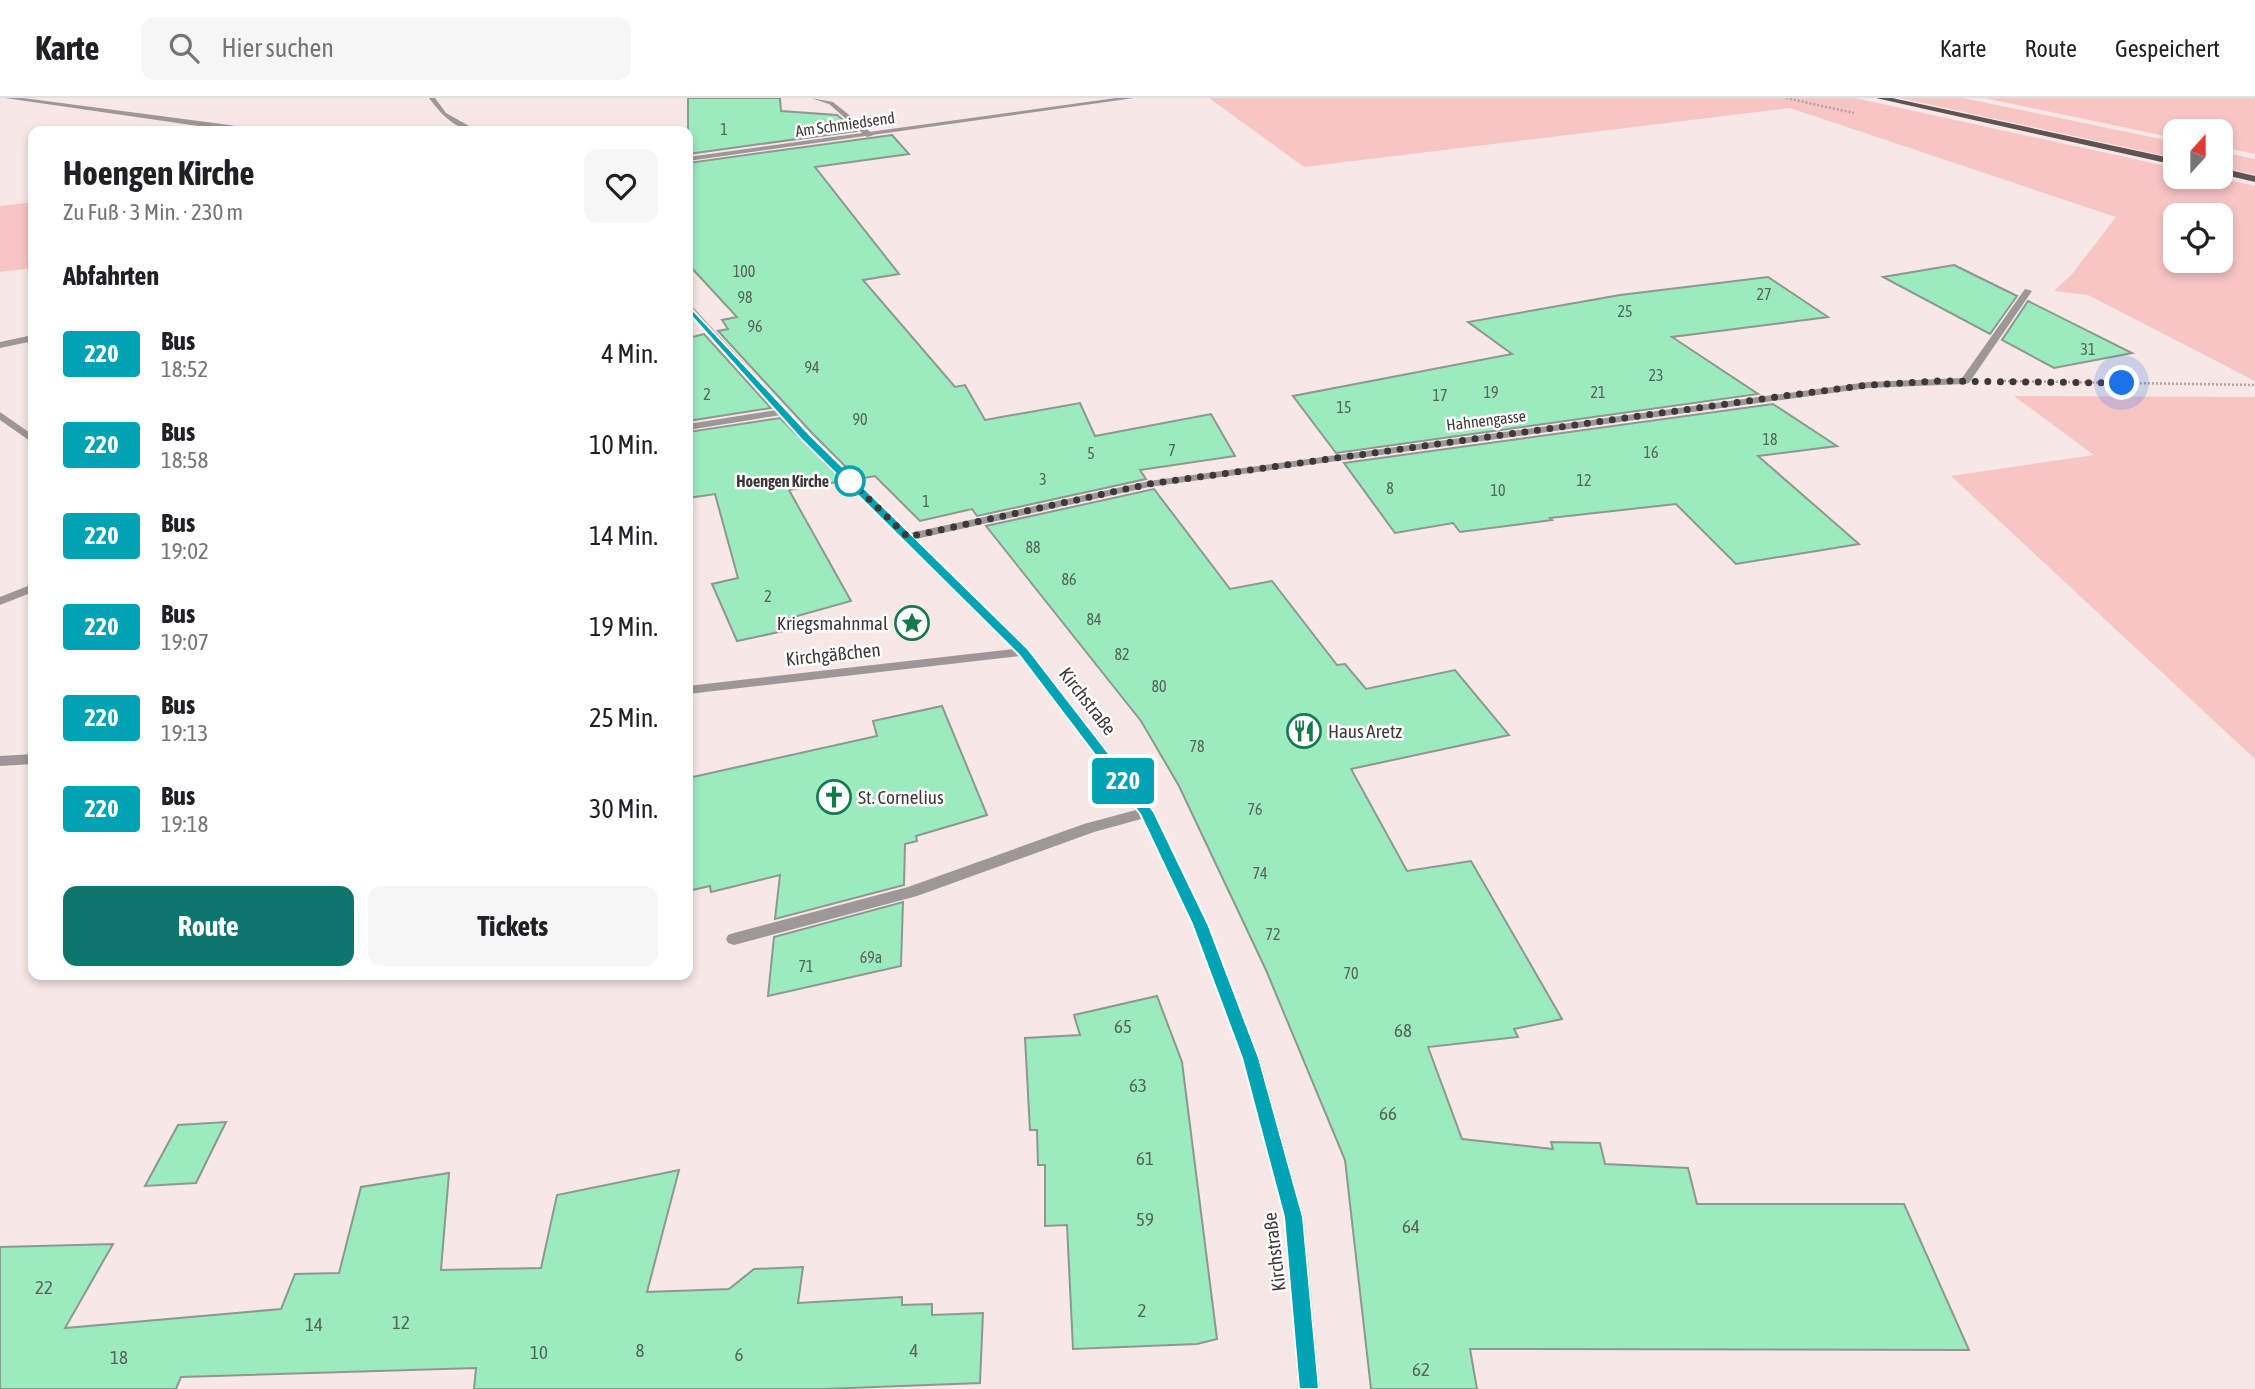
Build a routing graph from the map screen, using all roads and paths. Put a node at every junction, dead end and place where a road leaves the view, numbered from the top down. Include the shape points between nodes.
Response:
1 (8, 98) edge
2 (432, 98) edge
3 (814, 98) edge
4 (1131, 98) edge
5 (1880, 98) edge
6 (1118, 99) edge
7 (212, 126) edge
8 (465, 126) edge
9 (870, 135) junction
10 (693, 158) edge
11 (2163, 159) edge
12 (2233, 174) edge
13 (2255, 179) edge
14 (2028, 292) dead end
15 (693, 313) edge
16 (28, 339) edge
17 (0, 345) edge
18 (1965, 381) junction
19 (2255, 385) edge
20 (782, 412) junction
21 (0, 415) edge
22 (693, 426) edge
23 (28, 436) edge
24 (908, 537) junction
25 (28, 590) edge
26 (0, 601) edge
27 (1024, 652) junction
28 (693, 689) edge
29 (28, 759) edge
30 (0, 761) edge
31 (1146, 812) junction
32 (734, 939) dead end
33 (1309, 1389) edge

1 - 7 street
2 - 8 street via 444,114
3 - 9 street via 831,103
4 - 6 street, Am Schmiedsend
5 - 11 main road
6 - 9 street, Am Schmiedsend
9 - 10 street, Am Schmiedsend
12 - 13 main road
14 - 18 street
15 - 20 street, Kirchstraße
16 - 17 street
18 - 19 path
18 - 24 street, Hahnengasse via 1868,385 1256,467 1096,494
20 - 22 street
20 - 24 street, Kirchstraße
21 - 23 street
24 - 27 street, Kirchstraße
25 - 26 street
27 - 28 street, Kirchgäßchen
27 - 31 street, Kirchstraße
29 - 30 street
31 - 32 street via 911,892
31 - 33 street, Kirchstraße via 1200,924 1251,1058 1294,1217

